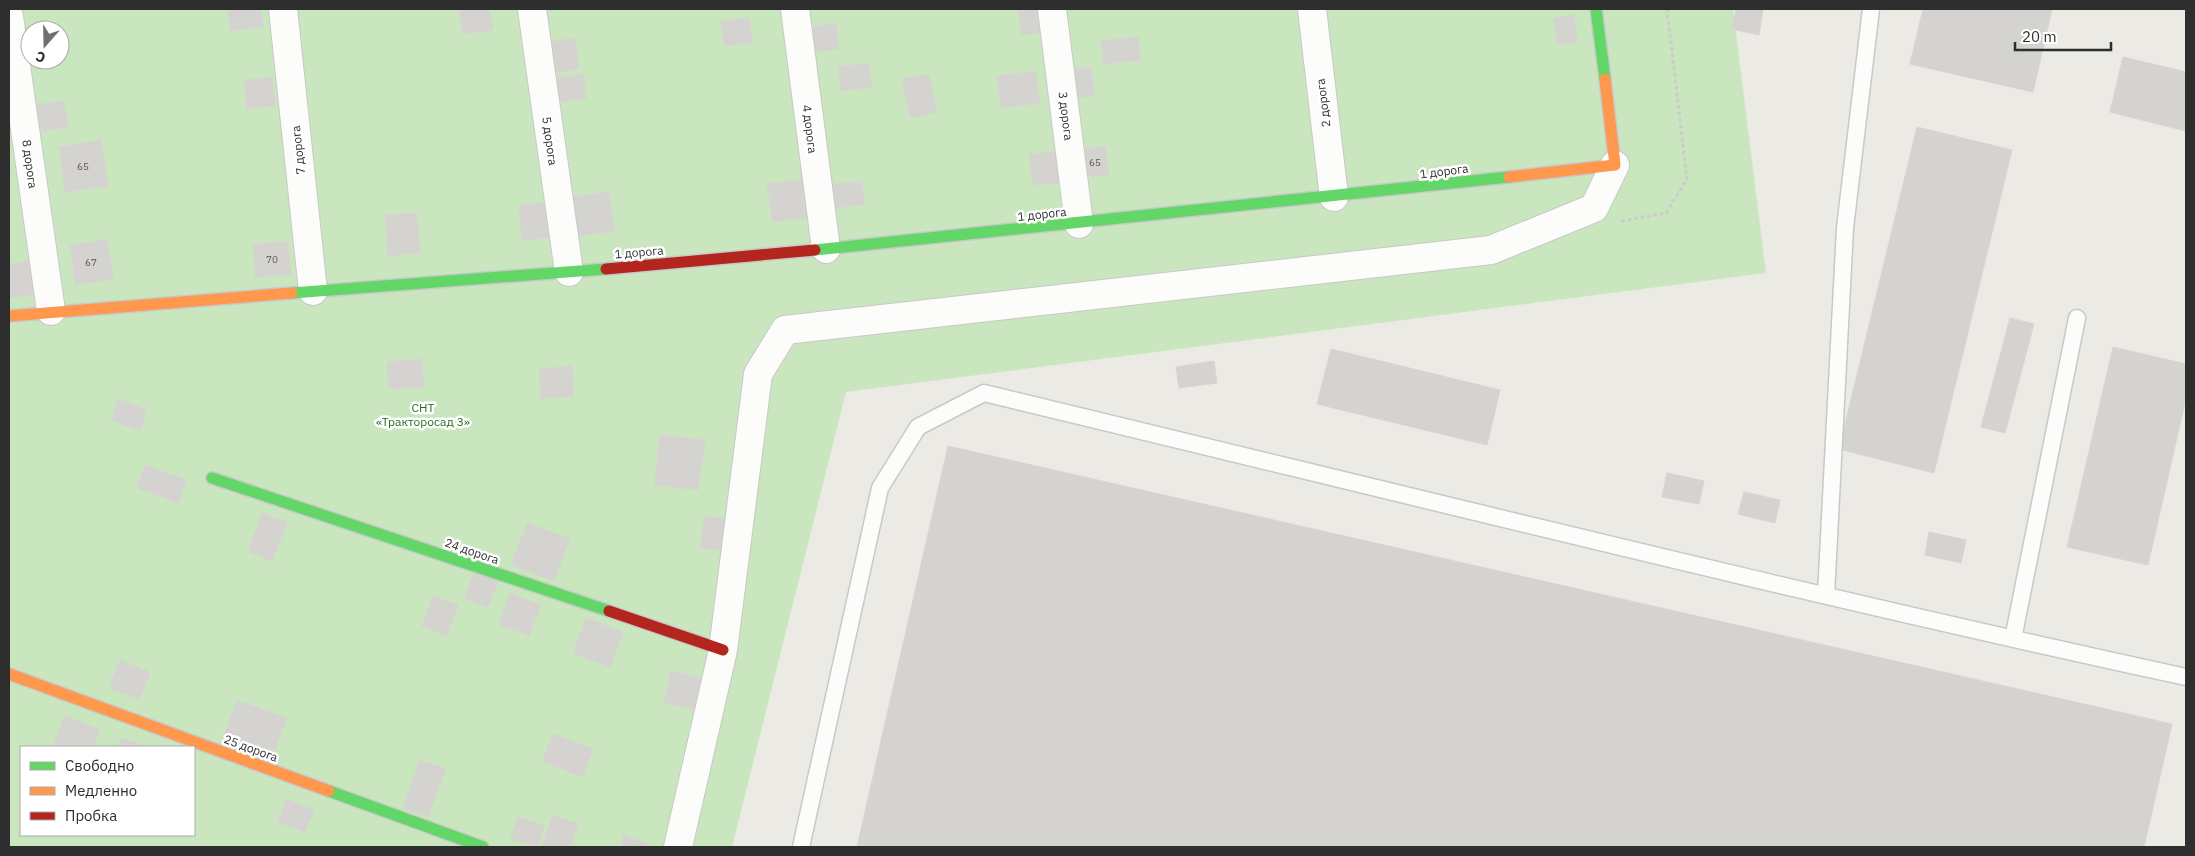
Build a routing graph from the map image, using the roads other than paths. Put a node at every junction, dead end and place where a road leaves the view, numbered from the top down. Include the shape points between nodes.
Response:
1 (283, 9) edge
2 (532, 9) edge
3 (795, 9) edge
4 (1052, 9) edge
5 (1312, 9) edge
6 (1596, 9) edge
7 (1870, 9) edge
8 (9, 17) edge
9 (1615, 165) junction
10 (1334, 197) junction
11 (1079, 224) junction
12 (826, 249) junction
13 (568, 272) junction
14 (313, 291) junction
15 (51, 311) junction
16 (9, 316) edge
17 (2077, 318) dead end
18 (212, 478) dead end
19 (1826, 595) junction
20 (2013, 639) junction
21 (723, 650) junction
22 (9, 674) edge
23 (2186, 677) edge
24 (483, 847) edge
25 (678, 847) edge
26 (801, 847) edge

1 - 14 street, 7 дорога
2 - 13 street, 5 дорога
3 - 12 street, 4 дорога
4 - 11 street, 3 дорога
5 - 10 street, 2 дорога
6 - 9 street
7 - 19 lane via 1845,228
8 - 15 street, 8 дорога
9 - 10 street, 1 дорога
9 - 21 street via 1594,208 1491,250 785,330 758,374
10 - 11 street, 1 дорога
11 - 12 street, 1 дорога
12 - 13 street, 1 дорога
13 - 14 street, 1 дорога
14 - 15 street, 1 дорога
15 - 16 street, 1 дорога
17 - 20 lane
18 - 21 street, 24 дорога
19 - 20 lane
19 - 26 lane via 984,393 918,427 880,488
20 - 23 lane
21 - 25 street
22 - 24 street, 25 дорога

